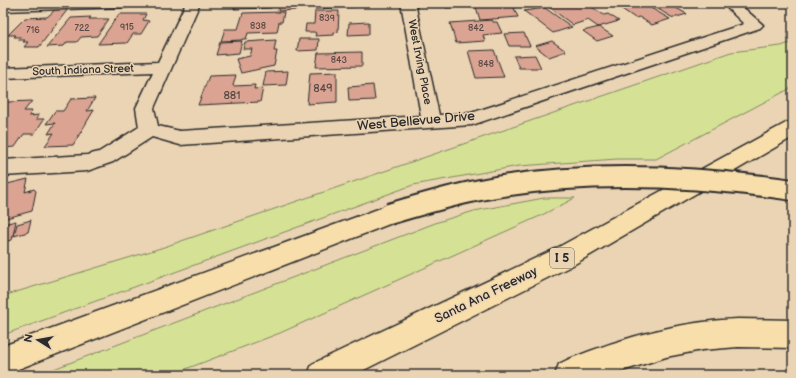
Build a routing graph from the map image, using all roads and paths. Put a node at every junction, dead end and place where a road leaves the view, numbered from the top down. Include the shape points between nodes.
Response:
1 (126, 3) edge
2 (193, 3) edge
3 (408, 3) edge
4 (729, 3) edge
5 (3, 7) edge
6 (164, 67) junction
7 (3, 73) edge
8 (431, 121) junction
9 (793, 128) edge
10 (149, 130) junction
11 (3, 168) edge
12 (793, 190) edge
13 (793, 334) edge
14 (3, 361) edge
15 (323, 375) edge
16 (570, 375) edge

1 - 5 street
2 - 6 street
3 - 8 street, West Irving Place
4 - 8 street, West Bellevue Drive via 755,25 472,119
6 - 7 street, South Indiana Street
6 - 10 street via 145,108
8 - 10 street, West Bellevue Drive via 180,138
9 - 15 highway, Santa Ana Freeway / I 5 via 564,257
10 - 11 street via 106,157 86,163
12 - 14 highway, bridge via 687,179 593,178 540,182 439,199 389,214
13 - 16 highway via 719,334 679,341 632,353

